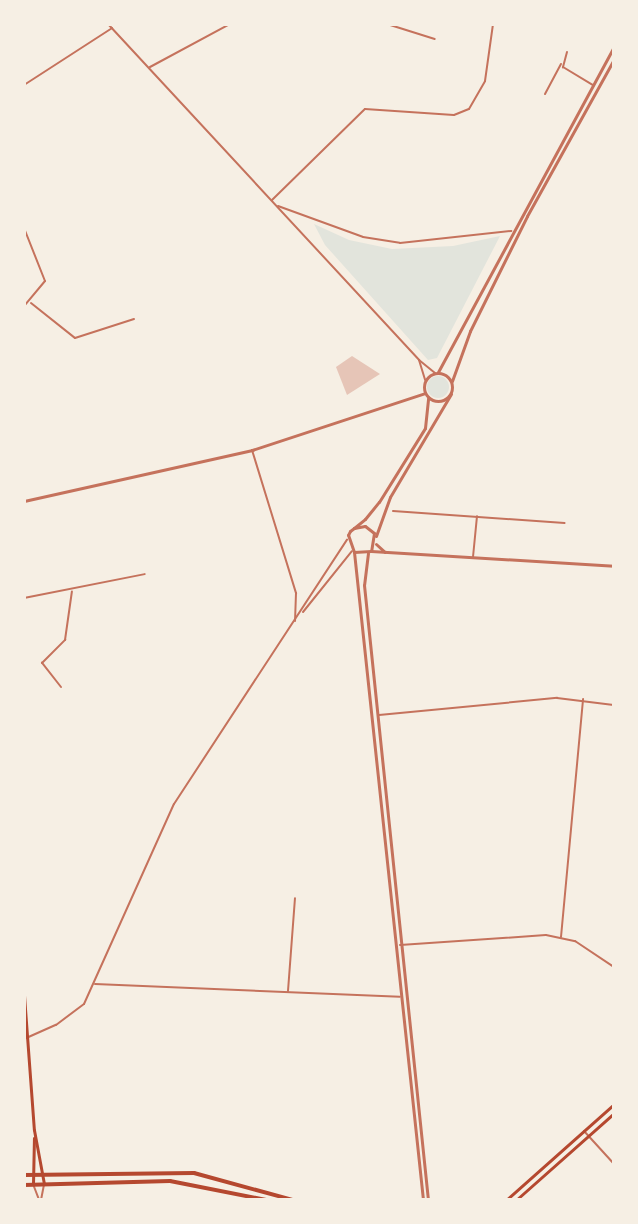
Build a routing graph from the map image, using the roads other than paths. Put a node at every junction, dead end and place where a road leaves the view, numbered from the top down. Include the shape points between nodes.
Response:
1 (108, 24) edge
2 (230, 24) edge
3 (387, 24) edge
4 (493, 24) edge
5 (112, 28) junction
6 (435, 39) dead end
7 (614, 46) edge
8 (567, 52) dead end
9 (614, 59) edge
10 (561, 64) junction
11 (150, 67) junction
12 (24, 85) edge
13 (593, 85) junction
14 (546, 94) dead end
15 (272, 200) junction
16 (278, 205) junction
17 (24, 228) edge
18 (511, 231) junction
19 (31, 303) junction
20 (24, 306) edge
21 (134, 319) dead end
22 (419, 360) junction
23 (437, 373) junction
24 (425, 380) junction
25 (452, 381) junction
26 (425, 393) junction
27 (451, 394) junction
28 (428, 397) junction
29 (252, 450) junction
30 (24, 501) edge
31 (393, 511) dead end
32 (477, 516) junction
33 (565, 522) dead end
34 (354, 528) junction
35 (376, 538) junction
36 (347, 540) junction
37 (376, 544) junction
38 (353, 552) junction
39 (370, 552) junction
40 (387, 553) junction
41 (473, 557) junction
42 (614, 566) edge
43 (144, 574) dead end
44 (72, 591) junction
45 (24, 598) edge
46 (301, 614) junction
47 (295, 622) junction
48 (60, 687) dead end
49 (583, 699) junction
50 (614, 705) edge
51 (379, 715) junction
52 (295, 898) dead end
53 (561, 937) junction
54 (400, 945) junction
55 (614, 967) edge
56 (95, 984) junction
57 (287, 992) junction
58 (24, 995) edge
59 (400, 997) junction
60 (26, 1038) edge
61 (24, 1044) edge
62 (26, 1051) junction
63 (614, 1104) edge
64 (614, 1113) edge
65 (34, 1130) junction
66 (584, 1131) junction
67 (589, 1136) junction
68 (550, 1161) junction
69 (614, 1164) edge
70 (555, 1166) junction
71 (33, 1174) junction
72 (43, 1174) junction
73 (24, 1175) edge
74 (33, 1184) junction
75 (44, 1184) junction
76 (24, 1185) edge
77 (40, 1200) edge
78 (266, 1200) edge
79 (293, 1200) edge
80 (423, 1200) edge
81 (429, 1200) edge
82 (506, 1200) edge
83 (516, 1200) edge

1 - 5 street
2 - 11 street
3 - 6 street
4 - 15 street via 485,81 469,109 454,116 365,109
5 - 11 street
5 - 12 street
7 - 13 street
8 - 10 street
9 - 25 street via 527,216 470,331
10 - 13 street
10 - 14 street
11 - 15 street
13 - 18 street
15 - 16 street
16 - 18 street via 363,237 400,243
16 - 22 street
17 - 19 street via 45,281
18 - 23 street
19 - 20 street
19 - 21 street via 75,338
22 - 23 street
22 - 24 street
23 - 24 street
23 - 25 street
24 - 26 street
25 - 27 street
26 - 28 street
26 - 29 street
27 - 28 street via 438,401
27 - 35 street via 390,497
28 - 34 street via 425,428 379,502
29 - 30 street
29 - 47 street via 296,593
31 - 32 street
32 - 33 street
32 - 41 street
34 - 35 street via 365,526
34 - 36 street
35 - 37 street
36 - 38 street
36 - 46 street
37 - 39 street
37 - 40 street
38 - 39 street
38 - 46 street
38 - 59 street
39 - 40 street
39 - 51 street via 364,585
40 - 41 street
41 - 42 street
43 - 44 street
44 - 45 street
44 - 48 street via 65,640 42,663
46 - 47 street
47 - 56 street via 258,668 174,804
49 - 50 street
49 - 51 street
49 - 53 street
51 - 54 street
52 - 57 street
53 - 54 street via 528,934
53 - 55 street via 590,948
54 - 81 street
56 - 57 street
56 - 60 street via 75,1013
57 - 59 street
58 - 60 main road
59 - 80 street
60 - 62 main road
61 - 62 main road
62 - 65 main road
63 - 66 main road
64 - 67 main road
65 - 71 main road
65 - 72 main road
66 - 67 street
66 - 68 main road
67 - 69 street
67 - 70 main road
68 - 70 main road
68 - 82 main road
70 - 83 main road
71 - 72 main road
71 - 73 main road
71 - 74 main road
72 - 75 main road
72 - 79 main road via 194,1173
74 - 75 main road
74 - 76 main road
74 - 77 street
75 - 77 street
75 - 78 main road via 170,1181

